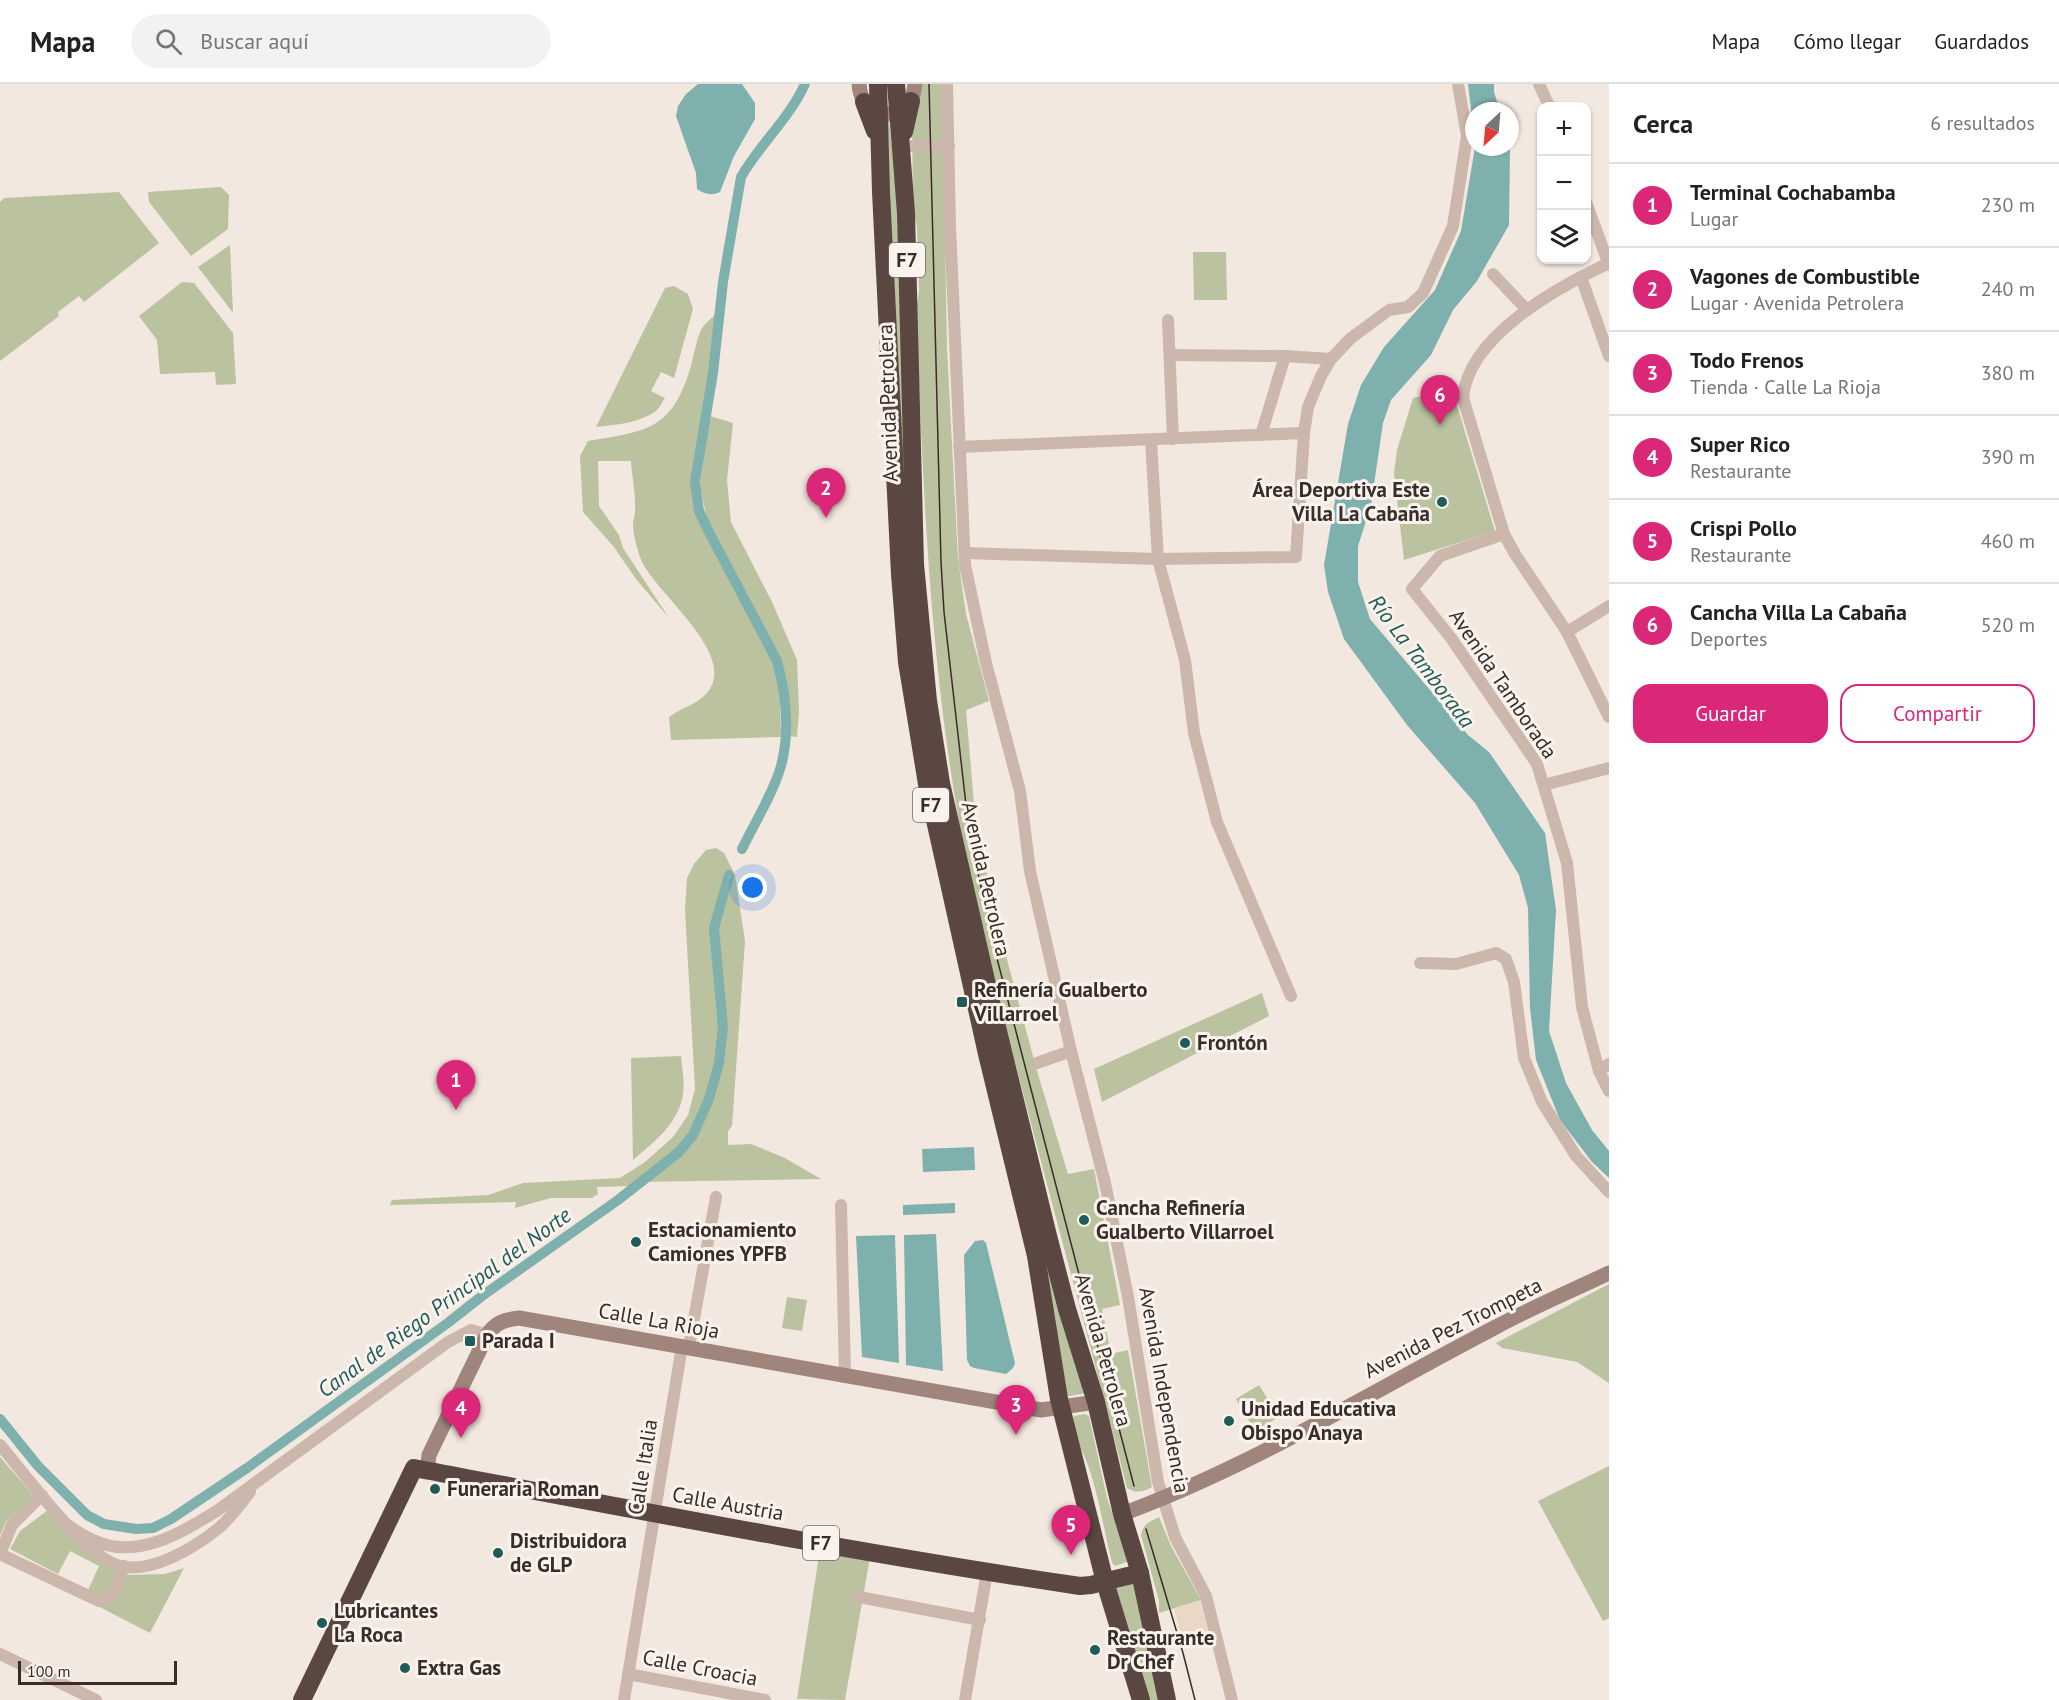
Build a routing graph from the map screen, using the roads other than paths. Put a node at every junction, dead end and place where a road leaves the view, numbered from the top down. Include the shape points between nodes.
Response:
1 (878, 84) edge
2 (896, 84) edge
3 (947, 84) edge
4 (1458, 84) edge
5 (1539, 84) edge
6 (861, 93) edge
7 (901, 102) edge
8 (1547, 102) edge
9 (880, 144) junction
10 (901, 146) junction
11 (949, 146) junction
12 (1590, 210) edge
13 (1608, 264) edge
14 (1493, 274) dead end
15 (1581, 277) junction
16 (1527, 310) junction
17 (1168, 320) dead end
18 (1170, 355) junction
19 (1285, 356) junction
20 (1609, 356) edge
21 (1331, 359) junction
22 (1304, 433) junction
23 (1261, 435) junction
24 (1173, 439) junction
25 (1151, 440) junction
26 (959, 447) junction
27 (1504, 534) junction
28 (965, 553) junction
29 (1158, 559) junction
30 (1609, 606) edge
31 (1567, 632) junction
32 (1609, 717) edge
33 (1609, 768) edge
34 (1544, 785) junction
35 (1420, 963) dead end
36 (1291, 996) dead end
37 (1071, 1051) junction
38 (1037, 1063) dead end
39 (1604, 1067) edge
40 (1609, 1091) edge
41 (1609, 1192) edge
42 (716, 1197) dead end
43 (840, 1204) dead end
44 (1609, 1272) edge
45 (487, 1335) junction
46 (686, 1347) junction
47 (846, 1374) junction
48 (1096, 1402) junction
49 (1061, 1407) junction
50 (0, 1445) edge
51 (423, 1464) junction
52 (265, 1475) junction
53 (42, 1496) junction
54 (1163, 1499) junction
55 (655, 1514) junction
56 (1122, 1514) junction
57 (69, 1526) junction
58 (0, 1554) edge
59 (124, 1566) junction
60 (987, 1572) junction
61 (1140, 1573) junction
62 (1105, 1582) junction
63 (859, 1597) dead end
64 (980, 1620) junction
65 (334, 1649) junction
66 (0, 1654) edge
67 (628, 1674) junction
68 (96, 1700) edge
69 (302, 1700) edge
70 (316, 1700) edge
71 (624, 1700) edge
72 (765, 1700) edge
73 (966, 1700) edge
74 (1141, 1700) edge
75 (1167, 1700) edge
76 (1232, 1700) edge

1 - 7 highway, Avenida Petrolera / F7
2 - 7 highway, Avenida Petrolera / F7
3 - 11 street, Avenida Independencia
4 - 21 street via 1467,136 1453,226 1423,293 1408,307 1389,310 1351,338
5 - 8 street
6 - 7 street via 869,107
6 - 9 highway
7 - 9 highway, Avenida Petrolera / F7
7 - 10 highway, Avenida Petrolera / F7
9 - 49 highway, Avenida Petrolera / F7 via 907,662 927,784 1036,1256
10 - 11 street
10 - 48 highway, Avenida Petrolera / F7 via 915,564 930,707 944,794 993,1008 1067,1309
11 - 26 street, Avenida Independencia
12 - 13 street
13 - 15 street
14 - 16 street
15 - 16 street
15 - 20 street
16 - 27 street via 1494,336 1471,368 1462,398
17 - 18 street
18 - 19 street
18 - 24 street
19 - 21 street
19 - 23 street
21 - 22 street via 1308,407
22 - 23 street
22 - 29 street via 1296,557
23 - 24 street
24 - 25 street
25 - 26 street
25 - 29 street
26 - 28 street, Avenida Independencia
27 - 31 street
27 - 34 street, Avenida Tamborada via 1440,556 1412,589 1451,638 1537,764
28 - 29 street
28 - 37 street, Avenida Independencia via 986,663 1020,791 1030,872
29 - 36 street via 1185,660 1194,733 1217,822
30 - 31 street
31 - 32 street
33 - 34 street
34 - 39 street, Avenida Tamborada via 1567,863 1582,1007
35 - 41 street via 1456,964 1496,953 1506,959 1514,982 1524,1058 1542,1102 1576,1156
37 - 38 street
37 - 54 street, Avenida Independencia via 1117,1240
39 - 40 street, Avenida Tamborada
42 - 46 street, Calle Italia
43 - 47 street
44 - 54 street, Avenida Pez Trompeta via 1496,1327 1272,1448
45 - 46 street, Calle La Rioja via 494,1324 519,1318
45 - 51 street
45 - 52 street via 471,1330 448,1342
46 - 47 street, Calle La Rioja
46 - 55 street, Calle Italia
47 - 49 street, Calle La Rioja via 1041,1410
48 - 49 street, Calle La Rioja
48 - 56 highway, Avenida Petrolera / F7
49 - 62 highway, Avenida Petrolera / F7
50 - 53 street
51 - 55 highway, Calle Austria / F7
51 - 65 highway
52 - 57 street via 183,1532 153,1543 122,1548 94,1541
52 - 59 street via 221,1526 192,1546 159,1563
53 - 57 street
53 - 58 street via 12,1525
54 - 56 street, Avenida Pez Trompeta
54 - 76 street, Avenida Independencia via 1175,1538 1206,1596
55 - 60 highway, Calle Austria / F7
55 - 67 street, Calle Italia
56 - 61 highway, Avenida Petrolera / F7
57 - 59 street via 95,1554
58 - 59 street via 99,1600 108,1599 115,1591
60 - 62 highway, Calle Austria / F7 via 1080,1586
60 - 64 street
61 - 62 highway, Calle Austria / F7
61 - 75 highway, Avenida Petrolera / F7
62 - 74 highway, Avenida Petrolera / F7
63 - 64 street
64 - 73 street
65 - 69 highway
65 - 70 highway
66 - 68 street
67 - 71 street, Calle Italia
67 - 72 street, Calle Croacia

